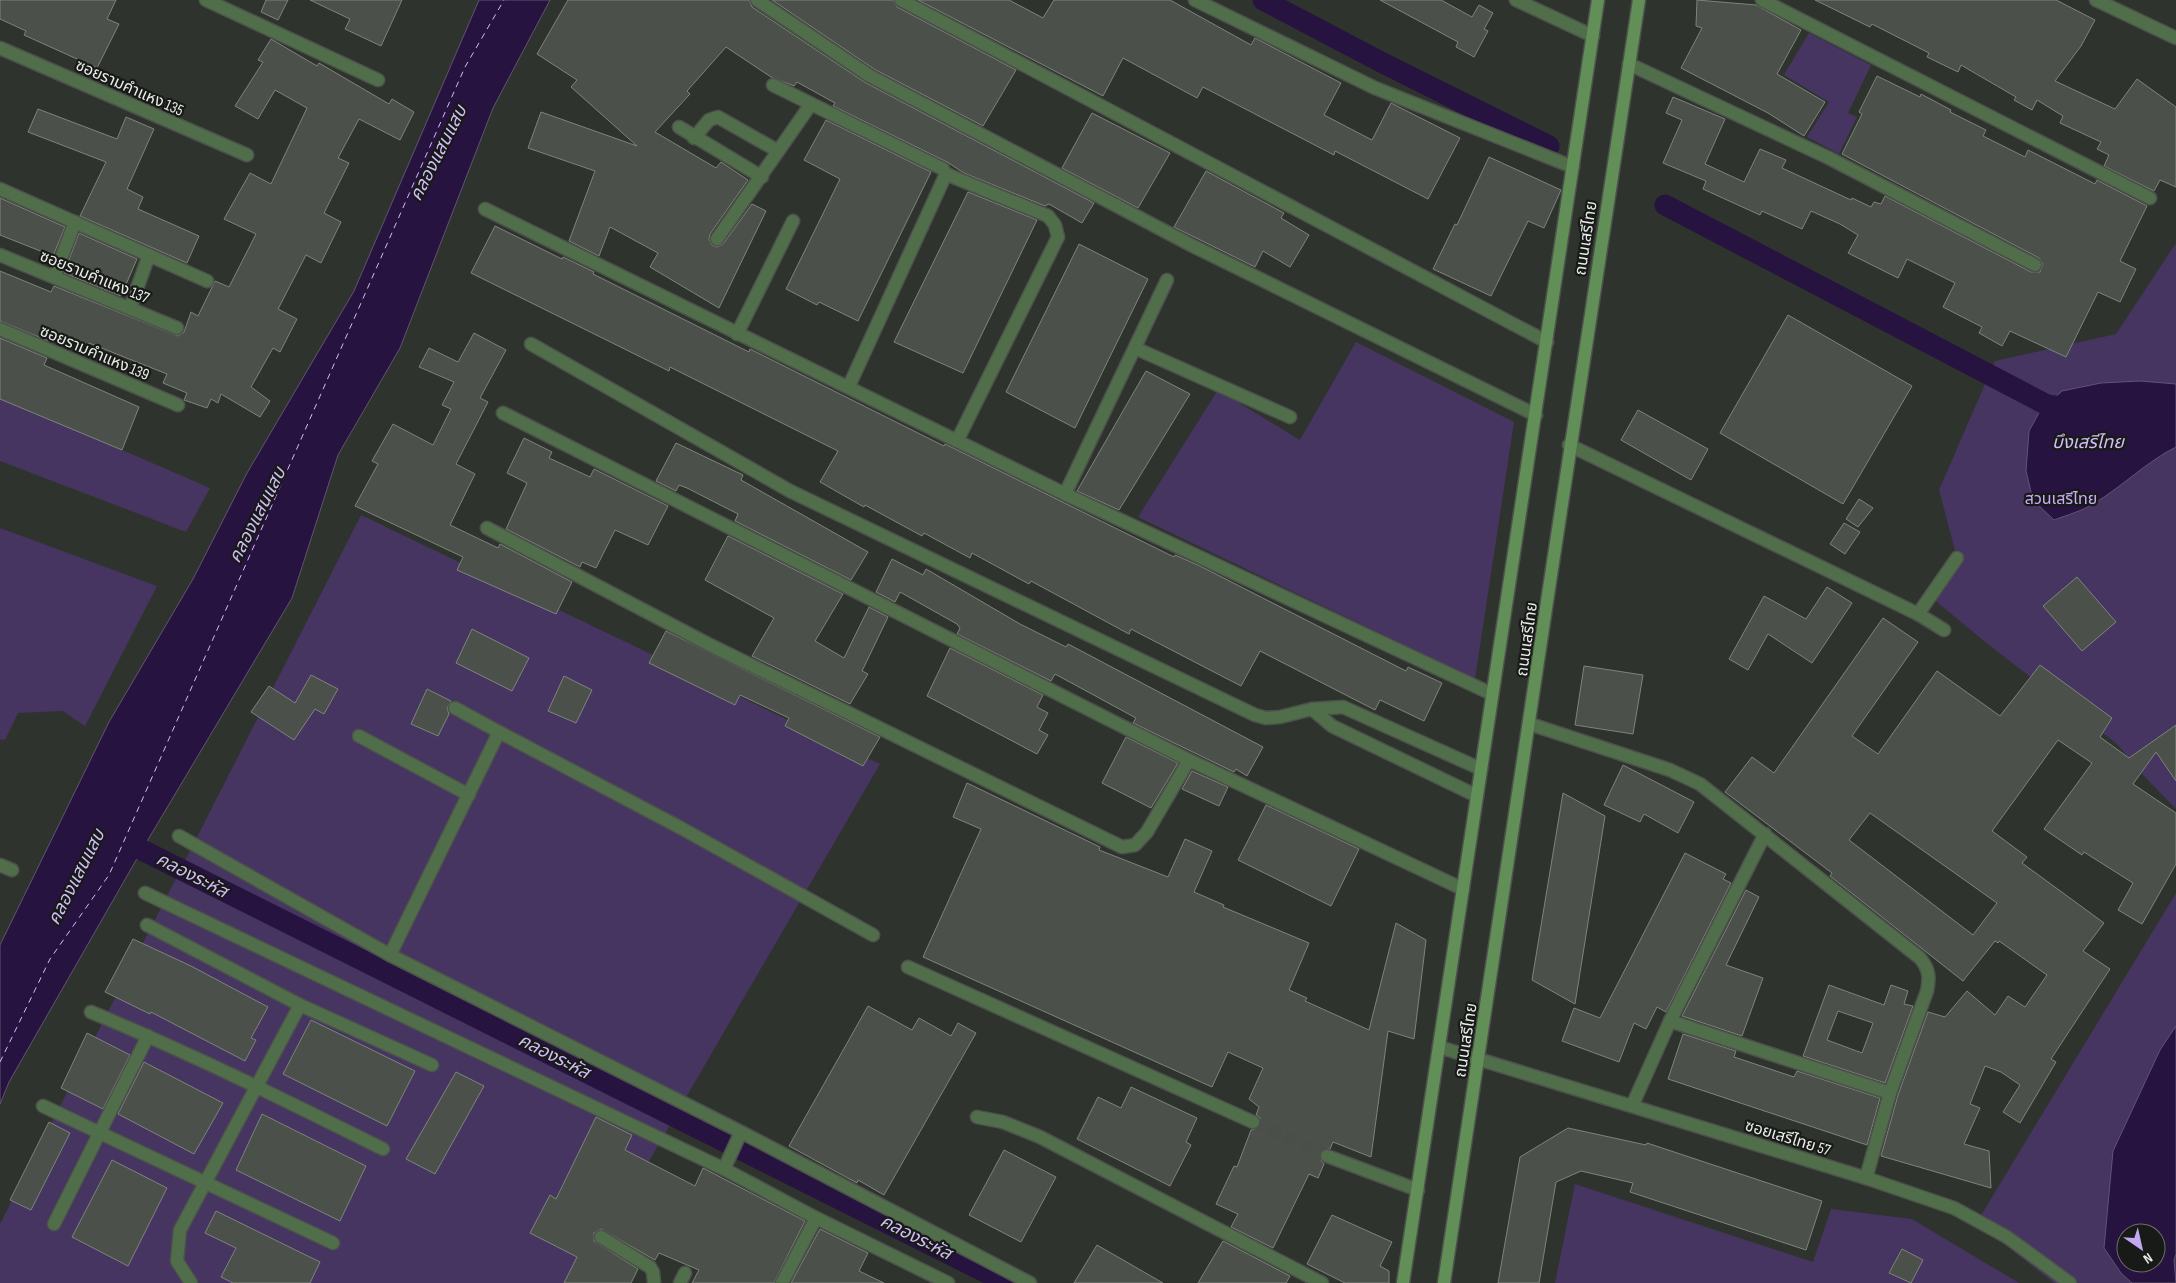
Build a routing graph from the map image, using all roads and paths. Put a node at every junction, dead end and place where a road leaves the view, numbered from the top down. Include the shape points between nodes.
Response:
1 (206, 0) edge
2 (757, 0) edge
3 (901, 0) edge
4 (1195, 0) edge
5 (1516, 0) edge
6 (1598, 0) edge
7 (1639, 0) edge
8 (1762, 0) edge
9 (2096, 0) edge
10 (1593, 36) junction
11 (2176, 38) edge
12 (0, 48) edge
13 (1629, 64) junction
14 (378, 80) dead end
15 (773, 85) dead end
16 (811, 104) junction
17 (679, 127) dead end
18 (694, 138) junction
19 (778, 151) junction
20 (247, 156) dead end
21 (1573, 167) junction
22 (946, 174) junction
23 (762, 177) junction
24 (0, 190) edge
25 (2150, 198) dead end
26 (485, 209) dead end
27 (793, 220) dead end
28 (75, 222) junction
29 (717, 239) dead end
30 (0, 255) edge
31 (149, 255) junction
32 (2035, 265) dead end
33 (54, 277) junction
34 (1167, 280) dead end
35 (207, 281) dead end
36 (130, 308) junction
37 (178, 328) dead end
38 (0, 329) edge
39 (737, 334) junction
40 (1547, 342) junction
41 (531, 344) dead end
42 (1135, 348) junction
43 (848, 386) junction
44 (178, 405) dead end
45 (503, 414) dead end
46 (1536, 415) junction
47 (1290, 417) dead end
48 (957, 441) junction
49 (1570, 445) junction
50 (1065, 494) junction
51 (487, 528) dead end
52 (1957, 558) dead end
53 (1918, 614) junction
54 (1944, 630) dead end
55 (1492, 694) junction
56 (455, 708) dead end
57 (1312, 709) junction
58 (1530, 724) junction
59 (499, 732) junction
60 (359, 736) dead end
61 (1425, 745) junction
62 (1189, 760) junction
63 (1417, 765) junction
64 (1481, 769) junction
65 (469, 795) junction
66 (1478, 796) junction
67 (1765, 834) junction
68 (180, 836) dead end
69 (1463, 889) junction
70 (145, 893) dead end
71 (147, 925) dead end
72 (873, 935) dead end
73 (390, 955) junction
74 (908, 967) dead end
75 (300, 1005) junction
76 (91, 1012) dead end
77 (1670, 1021) junction
78 (148, 1036) junction
79 (1439, 1047) junction
80 (1479, 1058) junction
81 (432, 1065) dead end
82 (258, 1087) junction
83 (1890, 1093) junction
84 (43, 1106) dead end
85 (1632, 1106) junction
86 (977, 1117) dead end
87 (1254, 1122) tunnel mouth
88 (99, 1132) junction
89 (740, 1134) junction
90 (383, 1149) dead end
91 (1327, 1156) tunnel mouth
92 (726, 1165) junction
93 (1866, 1178) junction
94 (205, 1183) junction
95 (1418, 1190) junction
96 (816, 1218) junction
97 (54, 1224) dead end
98 (601, 1237) dead end
99 (333, 1243) dead end
100 (191, 1283) edge
101 (654, 1283) edge
102 (782, 1283) edge
103 (948, 1283) edge
104 (1030, 1283) edge
105 (1322, 1283) edge
106 (1403, 1283) edge
107 (1444, 1283) edge
108 (2070, 1283) edge

1 - 14 street
2 - 46 street via 870,76 1193,246
3 - 40 street
4 - 21 street via 1374,88
5 - 10 street
6 - 10 main road, ถนนเสรีไทย
7 - 13 main road, ถนนเสรีไทย
8 - 25 street
9 - 11 street
10 - 21 main road, ถนนเสรีไทย
12 - 20 street, ซอยรามคำแหง 135
13 - 32 street via 1829,158
13 - 49 main road, ถนนเสรีไทย
15 - 16 street
16 - 19 street
16 - 22 street via 943,169
17 - 18 street
18 - 19 street via 709,120 718,117
18 - 23 street
19 - 23 street
21 - 40 main road, ถนนเสรีไทย
22 - 43 street
22 - 48 street via 1048,216 1058,237
23 - 29 street
24 - 28 street
26 - 39 street
27 - 39 street
28 - 31 street
28 - 33 street
30 - 33 street, ซอยรามคำแหง 137
31 - 35 street
31 - 36 street
33 - 36 street, ซอยรามคำแหง 137
34 - 42 street
36 - 37 street, ซอยรามคำแหง 137
38 - 44 street, ซอยรามคำแหง 139
39 - 43 street
40 - 46 main road, ถนนเสรีไทย
41 - 57 street via 790,491 1255,715 1280,717
42 - 47 street
42 - 50 street
43 - 48 street
45 - 62 street
46 - 55 main road, ถนนเสรีไทย
48 - 50 street
49 - 53 street
49 - 58 main road, ถนนเสรีไทย
50 - 55 street
51 - 62 street via 708,644 1122,847 1135,845 1148,832
52 - 53 street
53 - 54 street
55 - 64 main road, ถนนเสรีไทย
56 - 59 street
57 - 61 street via 1343,707
57 - 63 street via 1332,726
58 - 67 street via 1670,770 1700,784
58 - 80 main road, ถนนเสรีไทย
59 - 65 street
59 - 72 street
60 - 65 street
61 - 63 street
61 - 64 street
62 - 69 street
63 - 66 street
64 - 66 main road, ถนนเสรีไทย
65 - 73 street
66 - 69 main road, ถนนเสรีไทย
67 - 77 street
67 - 83 street via 1928,967 1927,991
68 - 73 street
69 - 79 main road, ถนนเสรีไทย
70 - 92 street
71 - 75 street
73 - 89 street
74 - 87 street
75 - 81 street
75 - 82 street
76 - 78 street
77 - 83 street
77 - 85 street
78 - 82 street
78 - 88 street
79 - 80 street, ซอยเสรีไทย 57
79 - 95 main road, ถนนเสรีไทย
80 - 85 street, ซอยเสรีไทย 57
80 - 107 main road, ถนนเสรีไทย
82 - 90 street
82 - 94 street
83 - 93 street
84 - 88 street
85 - 93 street, ซอยเสรีไทย 57
86 - 105 street via 1003,1122 1040,1137
88 - 94 street
88 - 97 street
89 - 92 street
89 - 104 street
91 - 95 street
92 - 96 street
93 - 108 street, ซอยเสรีไทย 57 via 1954,1208 2007,1237
94 - 99 street
94 - 100 street via 180,1230 177,1261
95 - 106 main road, ถนนเสรีไทย
96 - 102 street
96 - 103 street
98 - 101 street via 650,1267

